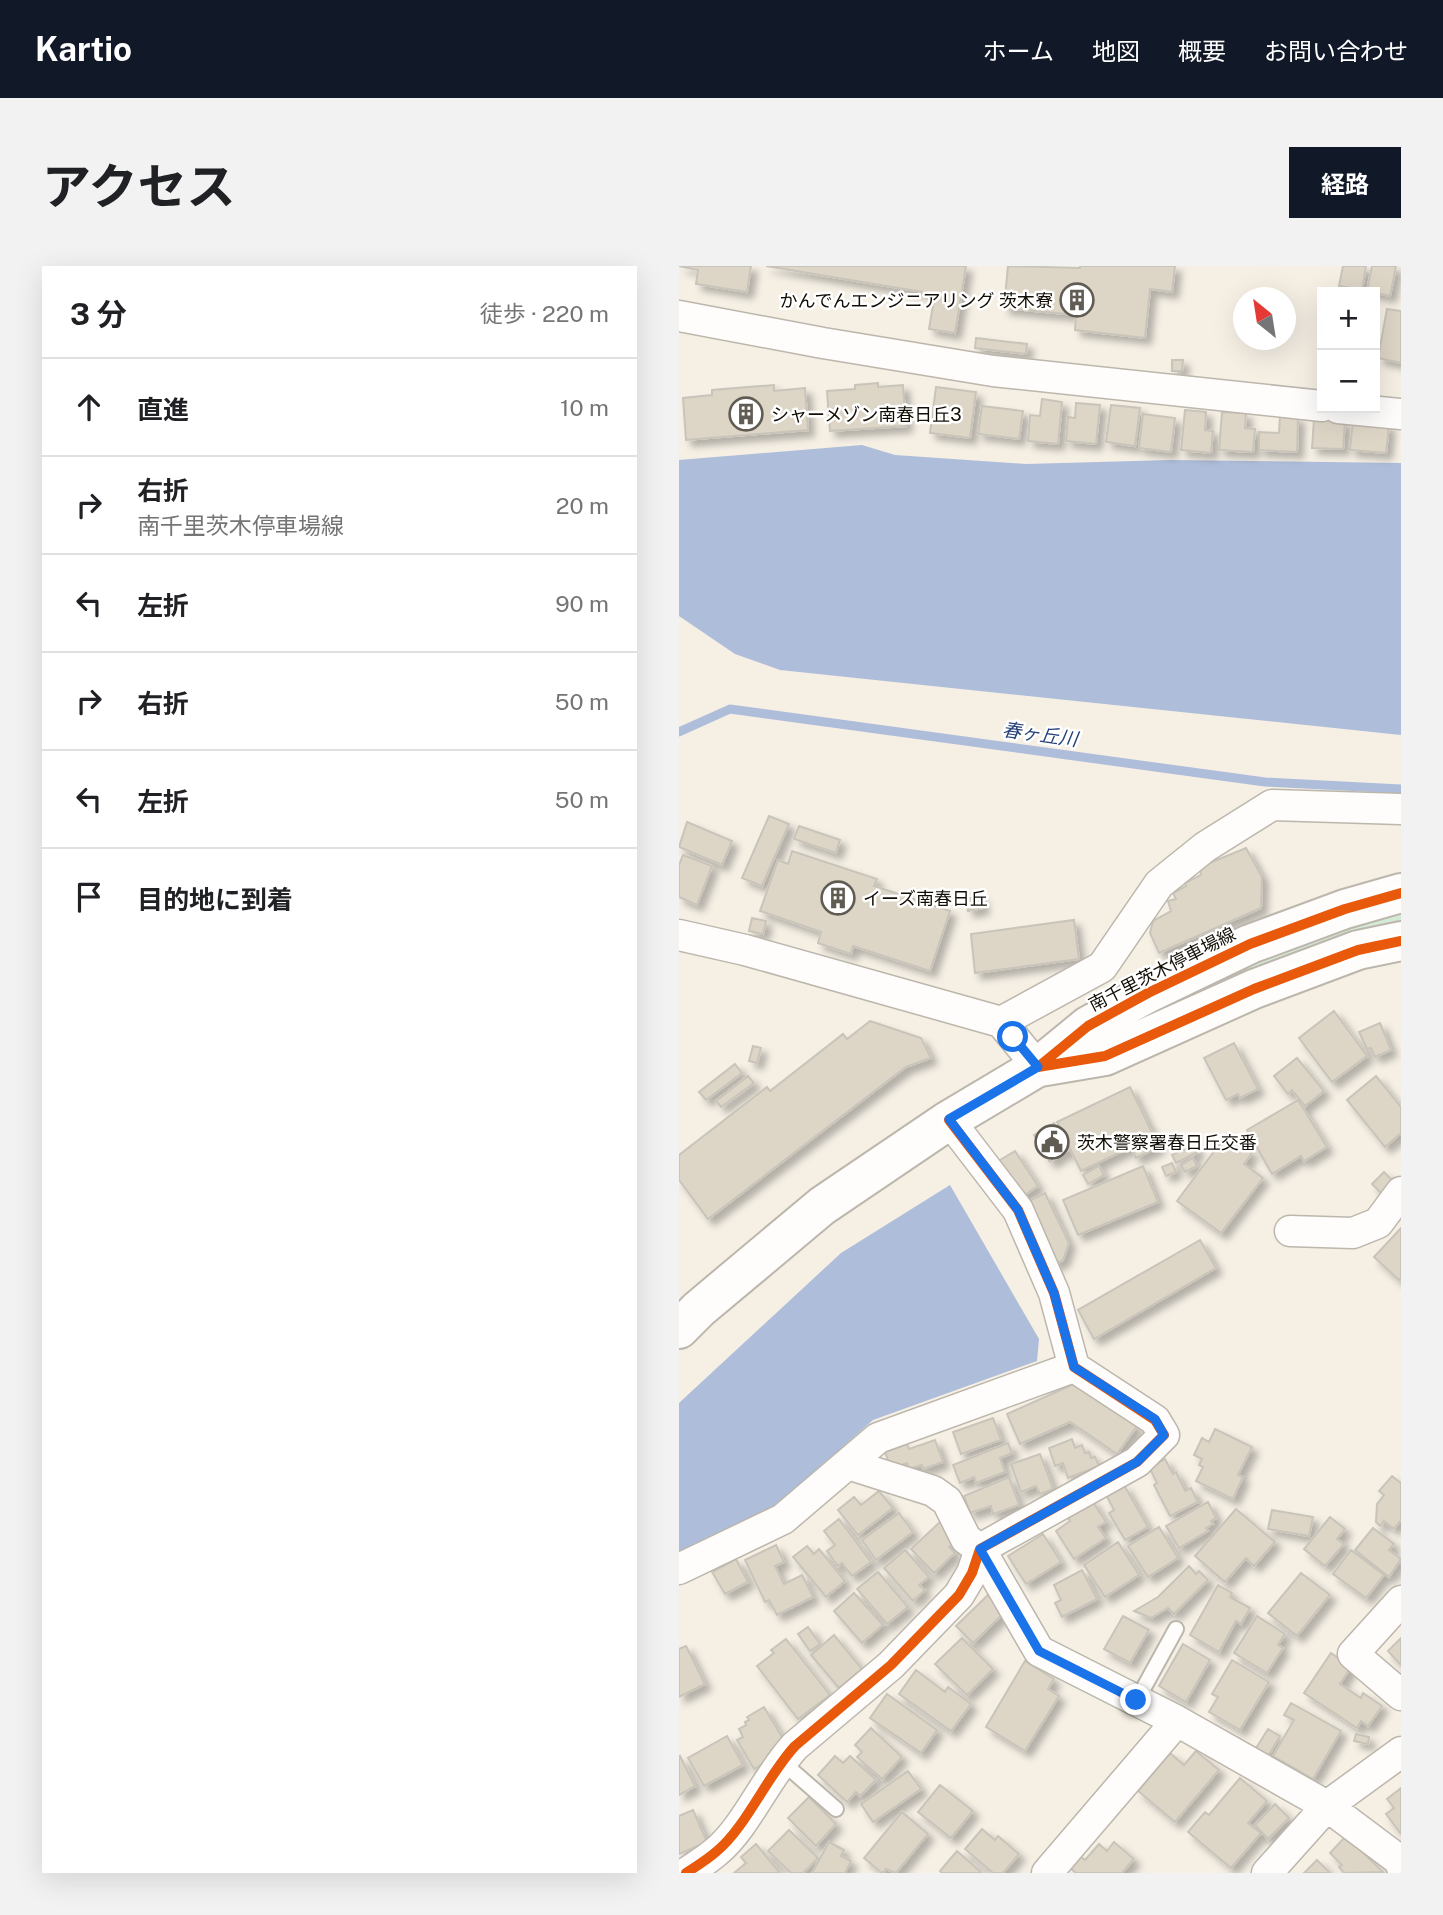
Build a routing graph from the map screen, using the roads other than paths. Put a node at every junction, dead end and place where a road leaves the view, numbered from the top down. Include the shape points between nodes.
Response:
1 (679, 316) edge
2 (1317, 405) edge
3 (1380, 412) edge
4 (1401, 414) edge
5 (1401, 809) edge
6 (1401, 893) edge
7 (679, 935) edge
8 (1401, 941) edge
9 (1001, 1022) junction
10 (1038, 1067) junction
11 (949, 1119) junction
12 (1401, 1192) edge
13 (1290, 1231) dead end
14 (679, 1329) edge
15 (1074, 1367) junction
16 (848, 1464) junction
17 (980, 1549) junction
18 (679, 1569) edge
19 (1401, 1601) edge
20 (1176, 1629) dead end
21 (1401, 1695) edge
22 (1136, 1700) junction
23 (1177, 1721) junction
24 (1401, 1752) edge
25 (781, 1760) junction
26 (1327, 1806) junction
27 (836, 1809) dead end
28 (1401, 1865) edge
29 (686, 1873) edge
30 (1047, 1873) edge
31 (1267, 1873) edge

1 - 2 street via 993,371
3 - 4 street
5 - 9 street via 1272,805 1205,847 1159,884 1102,967
6 - 10 main road, 南千里茨木停車場線 via 1250,944 1159,987 1088,1026
7 - 9 street
8 - 10 main road, 南千里茨木停車場線 via 1358,950 1254,989 1105,1056
9 - 10 street
10 - 11 main road, 南千里茨木停車場線
11 - 14 main road, 南千里茨木停車場線 via 822,1206
11 - 15 street via 1018,1210 1054,1293
12 - 13 street via 1378,1223 1353,1233
15 - 16 street via 879,1438
15 - 17 street via 1155,1419 1164,1435 1137,1462
16 - 17 street via 933,1491 947,1501 966,1539
16 - 18 street via 783,1519
17 - 22 street via 1039,1651
17 - 25 street via 959,1595 891,1665
19 - 21 street via 1353,1654
20 - 22 lane
22 - 23 street
23 - 26 street
23 - 30 street
24 - 26 street
25 - 27 lane
25 - 29 street via 719,1850
26 - 28 street
26 - 31 street

